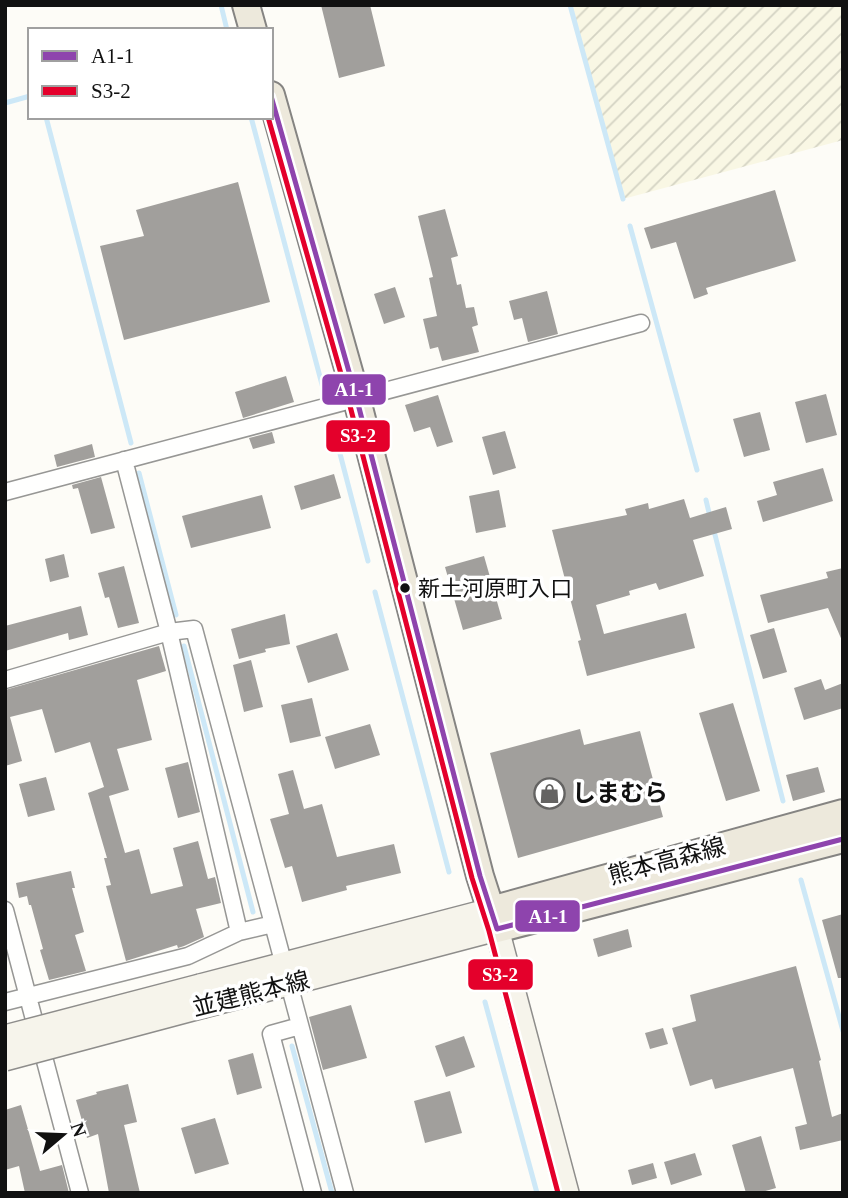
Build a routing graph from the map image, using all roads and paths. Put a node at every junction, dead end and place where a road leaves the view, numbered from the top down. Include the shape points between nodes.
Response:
1 (246, 5) edge
2 (252, 28) edge
3 (273, 102) edge
4 (641, 323) dead end
5 (357, 400) junction
6 (124, 460) junction
7 (5, 492) edge
8 (169, 632) junction
9 (5, 680) edge
10 (843, 813) edge
11 (843, 839) edge
12 (5, 910) edge
13 (494, 919) junction
14 (273, 925) junction
15 (239, 932) junction
16 (286, 975) junction
17 (28, 996) junction
18 (202, 996) junction
19 (5, 1002) edge
20 (300, 1026) junction
21 (5, 1037) edge
22 (5, 1059) edge
23 (80, 1193) edge
24 (313, 1193) edge
25 (345, 1193) edge
26 (567, 1193) edge

1 - 2 main road
3 - 5 main road
4 - 5 street
5 - 6 street
5 - 13 main road
6 - 7 street
6 - 8 street
8 - 9 street
8 - 14 street via 194,629
8 - 15 street
10 - 13 main road, 熊本高森線
11 - 13 main road, 熊本高森線
12 - 17 street
13 - 16 main road, 並建熊本線
13 - 26 main road
14 - 15 street
14 - 16 street
15 - 17 street via 188,956
16 - 18 main road, 並建熊本線
16 - 20 street
17 - 19 street
17 - 23 street
18 - 21 main road, 並建熊本線, bridge
18 - 22 main road, 並建熊本線, bridge
20 - 24 street via 271,1034
20 - 25 street

